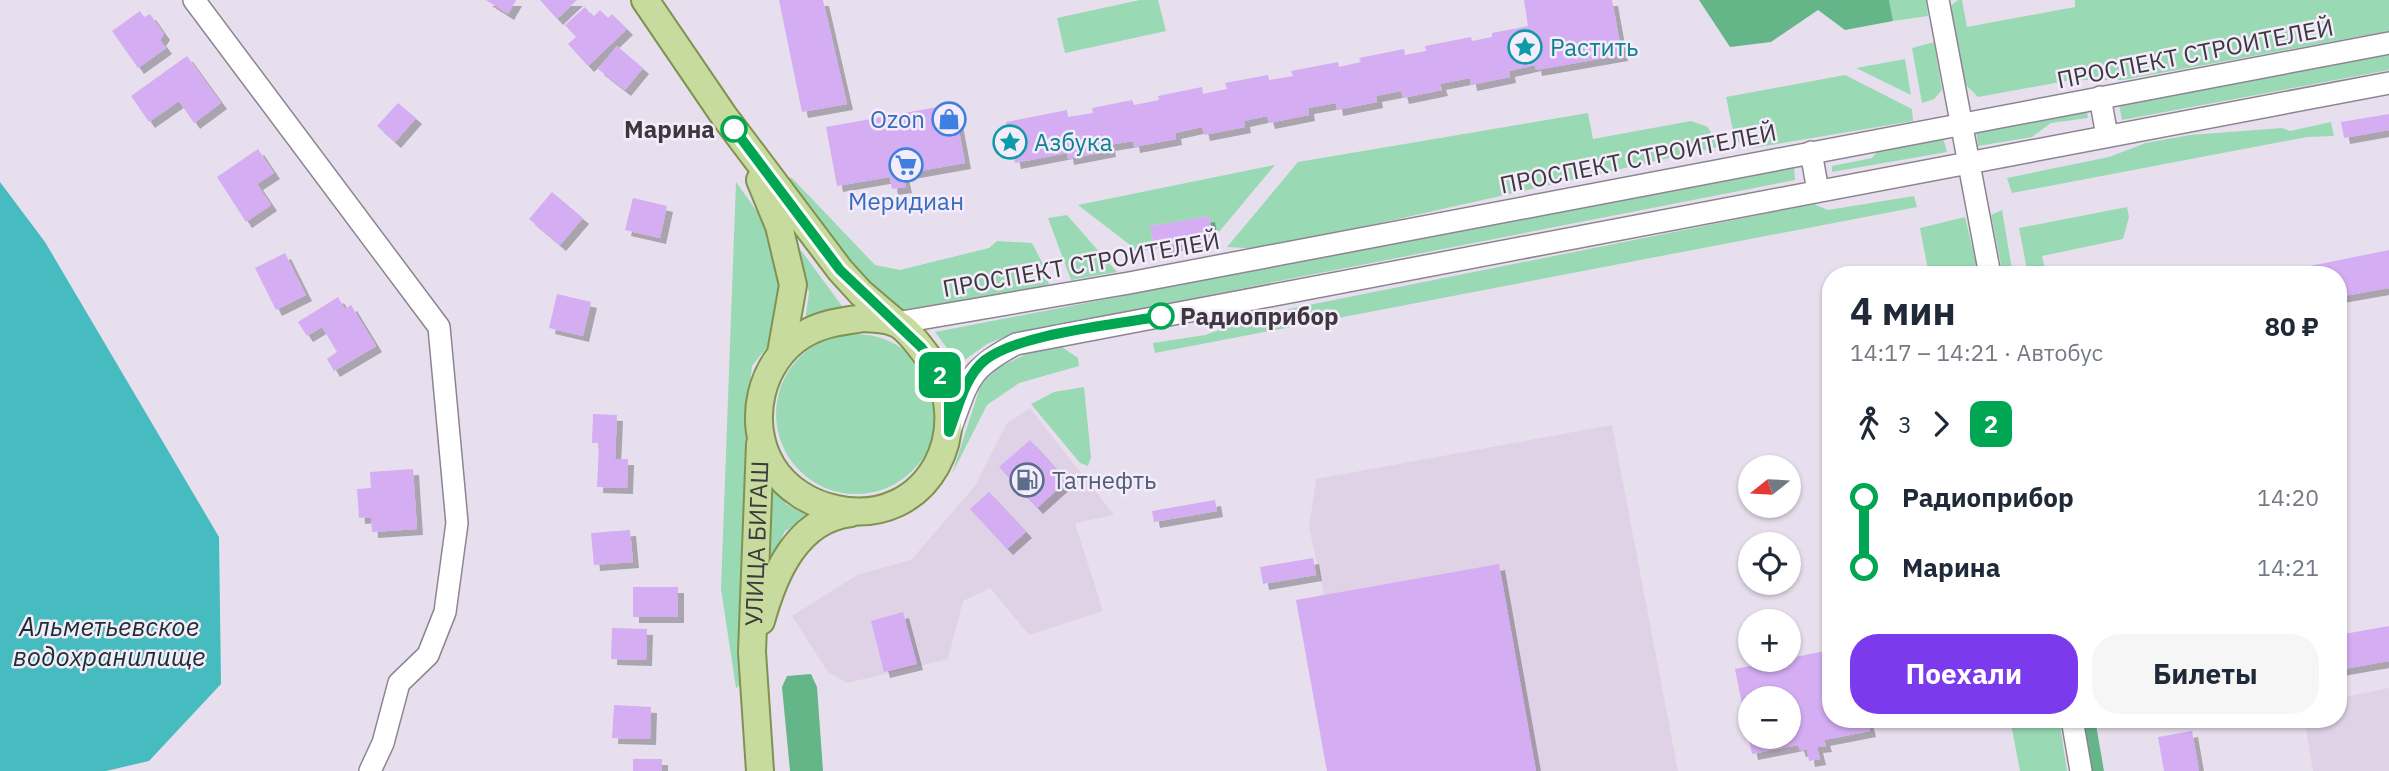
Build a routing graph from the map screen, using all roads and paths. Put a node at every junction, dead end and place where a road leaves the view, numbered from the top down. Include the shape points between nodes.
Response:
1 (194, 0) edge
2 (645, 0) edge
3 (1938, 0) edge
4 (2389, 43) edge
5 (2389, 83) edge
6 (2100, 97) junction
7 (1961, 124) junction
8 (732, 126) junction
9 (2107, 136) junction
10 (1811, 152) junction
11 (1969, 163) junction
12 (1818, 191) junction
13 (1988, 266) edge
14 (896, 323) junction
15 (782, 353) junction
16 (949, 432) junction
17 (760, 435) junction
18 (877, 510) junction
19 (752, 653) junction
20 (2074, 728) edge
21 (370, 771) edge
22 (760, 771) edge
23 (2081, 771) edge

1 - 21 street via 439,327 457,523 445,612 428,654 399,683 383,743
2 - 8 main road
3 - 7 street
4 - 6 street, ПРОСПЕКТ СТРОИТЕЛЕЙ
5 - 9 street
6 - 7 street, ПРОСПЕКТ СТРОИТЕЛЕЙ
6 - 9 street
7 - 10 street, ПРОСПЕКТ СТРОИТЕЛЕЙ
7 - 11 street
8 - 14 main road via 840,270
8 - 15 main road via 765,190 787,254 793,285
9 - 11 street
10 - 12 street
10 - 14 street, ПРОСПЕКТ СТРОИТЕЛЕЙ
11 - 12 street
11 - 13 street
12 - 16 street via 1016,344 985,361 969,380
14 - 15 main road via 864,317 825,325 802,335
14 - 16 main road via 938,369 949,400
15 - 17 main road via 766,377 759,405
16 - 18 main road via 940,459 925,482 904,499
17 - 18 main road via 772,466 794,491 821,506 848,512
17 - 19 main road, УЛИЦА БИГАШ
18 - 19 main road, УЛИЦА БИГАШ via 839,514 795,543 764,609
19 - 22 main road, УЛИЦА БИГАШ
20 - 23 street

